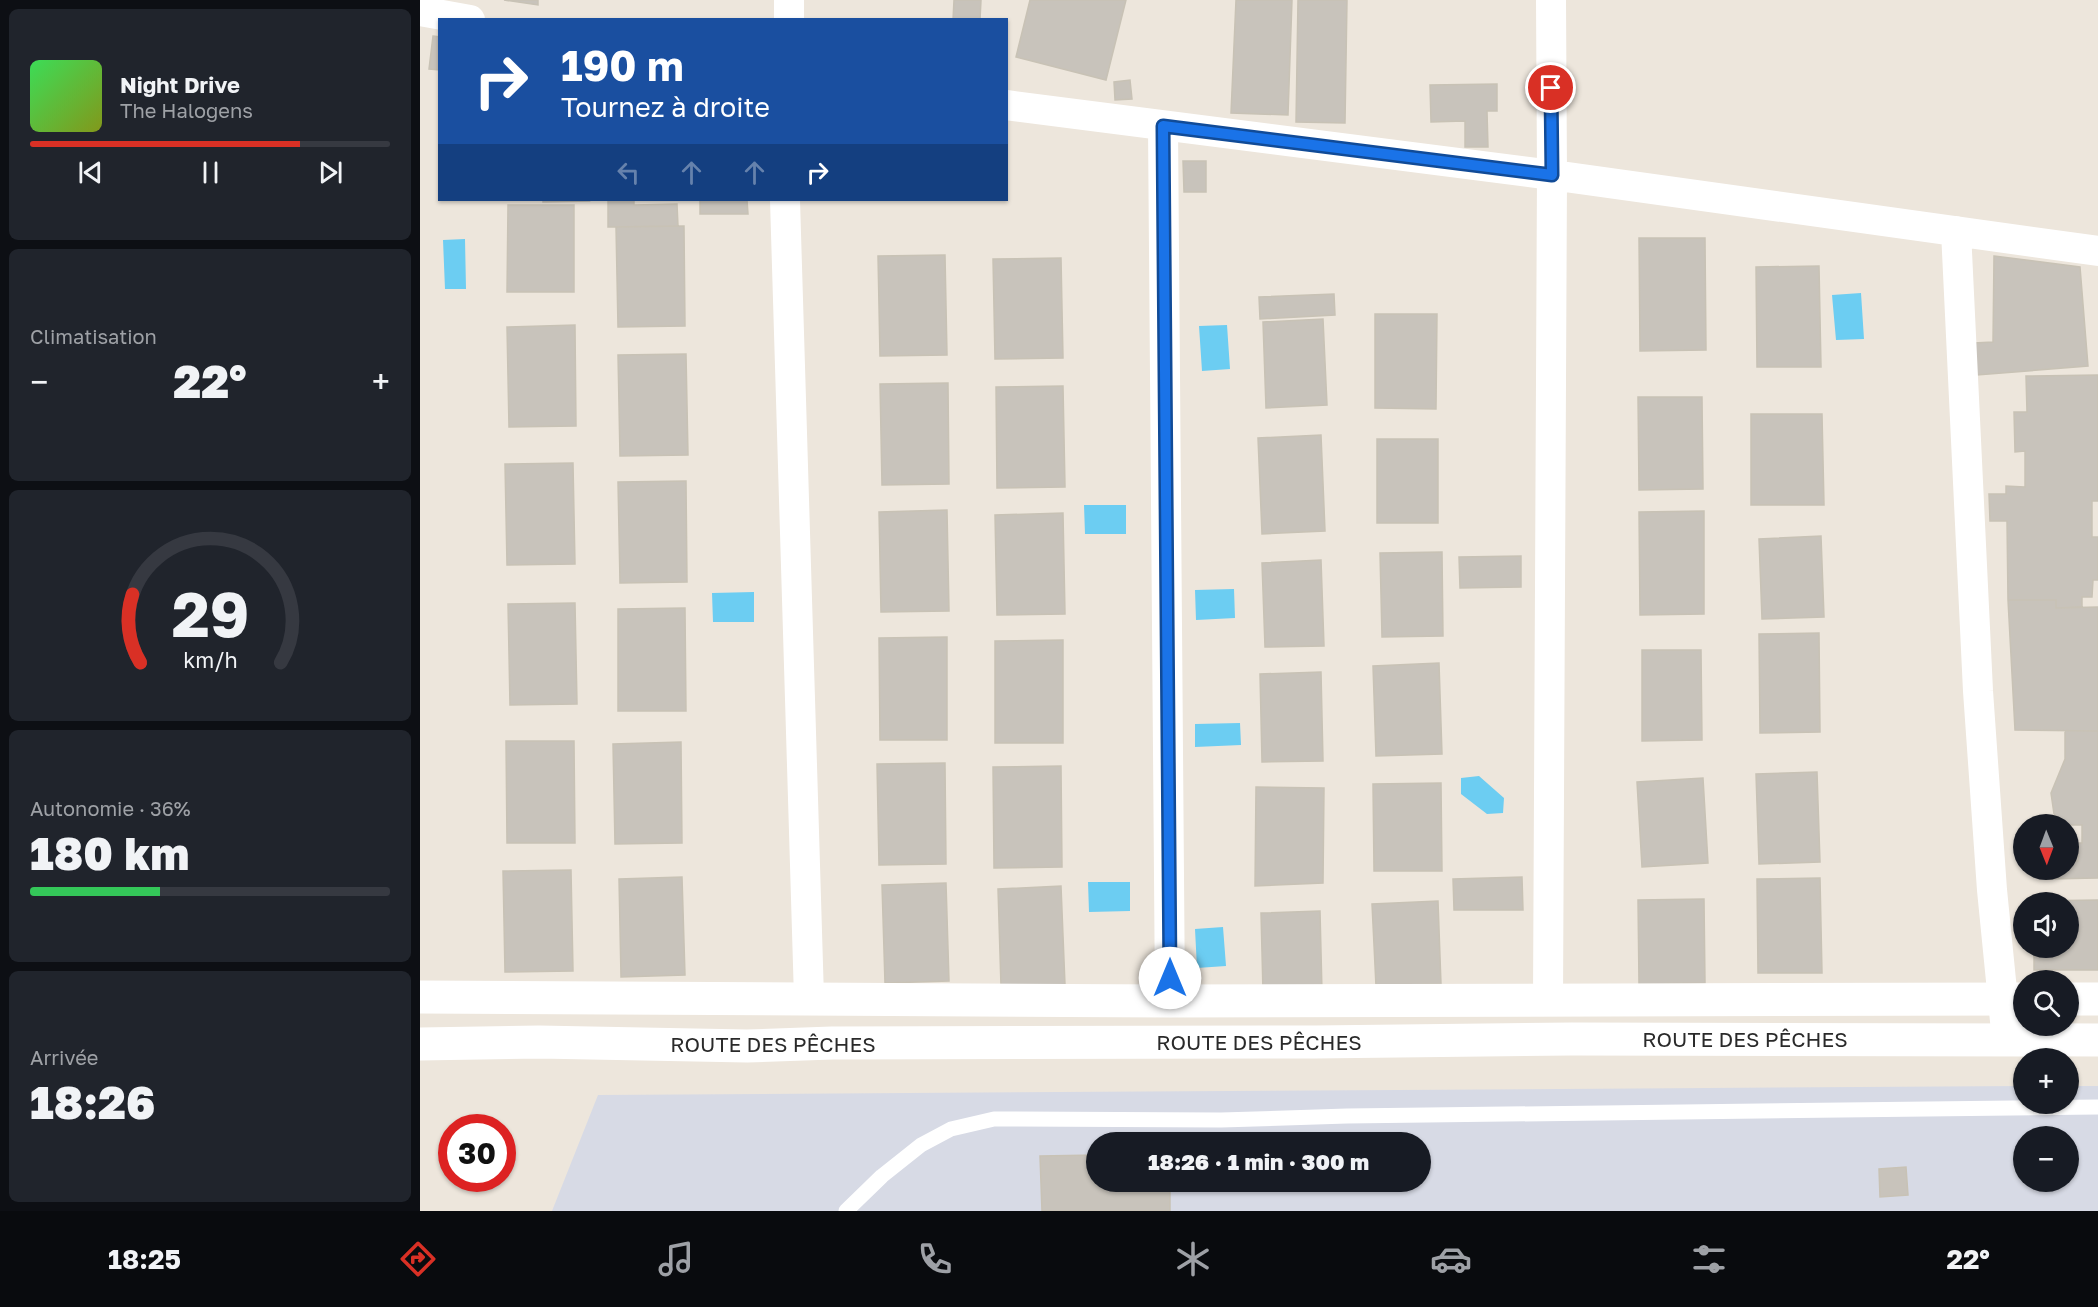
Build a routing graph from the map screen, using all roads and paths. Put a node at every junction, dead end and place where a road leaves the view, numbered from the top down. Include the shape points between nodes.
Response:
1 (789, 0) edge
2 (1551, 0) edge
3 (420, 11) edge
4 (459, 18) edge
5 (789, 18) edge
6 (1008, 105) edge
7 (1163, 126) junction
8 (1552, 175) junction
9 (785, 201) edge
10 (1956, 231) junction
11 (2098, 251) edge
12 (420, 997) edge
13 (809, 998) junction
14 (2013, 999) edge
15 (2079, 999) edge
16 (2098, 999) edge
17 (1548, 1000) junction
18 (1170, 1001) junction
19 (2098, 1040) edge
20 (2007, 1041) junction
21 (420, 1044) edge
22 (2098, 1107) edge
23 (846, 1211) edge

1 - 5 street
2 - 8 street
3 - 4 street
6 - 7 street
7 - 8 street
7 - 18 street
8 - 10 street
8 - 17 street
9 - 13 street
10 - 11 street
10 - 14 street via 1978,691 1992,890
12 - 13 main road, ROUTE DES PÊCHES
13 - 18 main road, ROUTE DES PÊCHES
14 - 17 main road, ROUTE DES PÊCHES
14 - 20 street
15 - 16 main road
17 - 18 main road, ROUTE DES PÊCHES
19 - 20 main road, ROUTE DES PÊCHES
20 - 21 main road, ROUTE DES PÊCHES
22 - 23 lane via 1221,1120 994,1119 951,1129 921,1145

